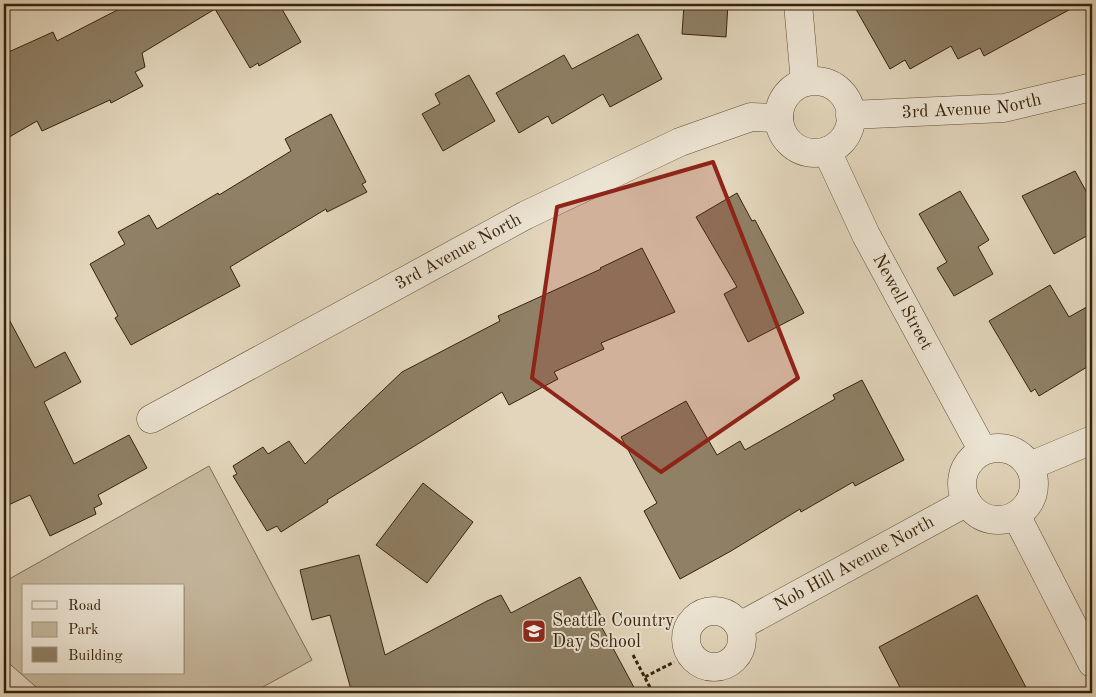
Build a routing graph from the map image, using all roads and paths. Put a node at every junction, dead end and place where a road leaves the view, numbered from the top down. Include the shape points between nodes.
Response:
1 (798, 4) edge
2 (805, 82) junction
3 (1092, 87) edge
4 (850, 115) junction
5 (779, 118) junction
6 (827, 151) junction
7 (151, 419) dead end
8 (1092, 440) edge
9 (983, 451) junction
10 (1030, 466) junction
11 (967, 502) junction
12 (1017, 517) junction
13 (740, 626) dead end
14 (634, 655) dead end
15 (674, 662) dead end
16 (1092, 663) edge
17 (645, 677) junction
18 (653, 693) edge

1 - 2 street
2 - 4 street via 828,83 838,90 846,99
2 - 5 street via 786,95
3 - 4 street, 3rd Avenue North via 1004,108
4 - 6 street via 846,135
5 - 6 street via 785,138 793,146 815,153
5 - 7 street, 3rd Avenue North via 751,118 680,142 526,215
6 - 9 street, Newell Street via 866,234
8 - 10 street
9 - 10 street via 1000,447 1012,450
9 - 11 street via 969,461 964,472 962,484
10 - 12 street via 1035,477 1035,489
11 - 12 street via 988,519
11 - 13 street, Nob Hill Avenue North
12 - 16 street
14 - 17 path
15 - 17 path
17 - 18 path

